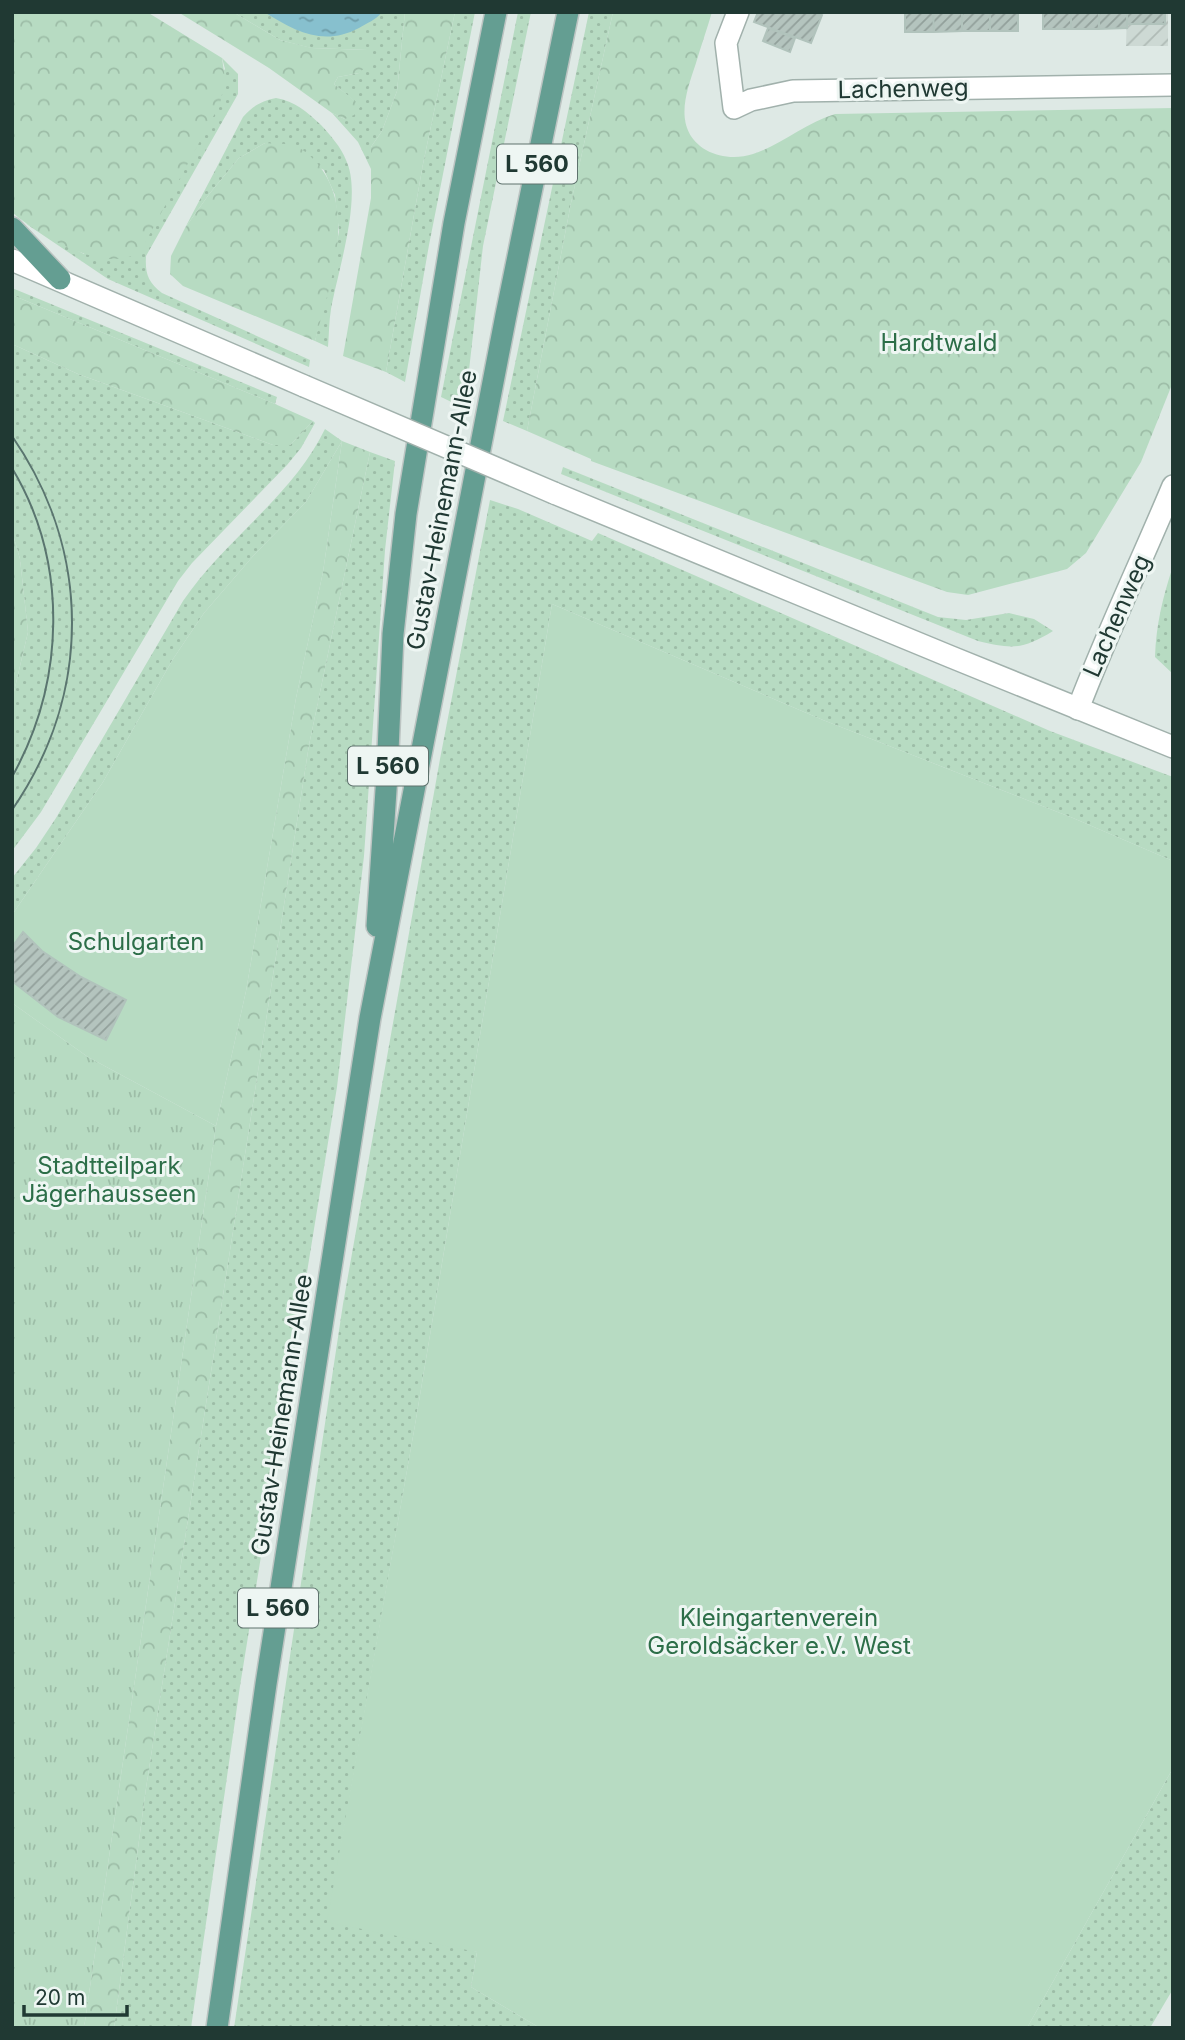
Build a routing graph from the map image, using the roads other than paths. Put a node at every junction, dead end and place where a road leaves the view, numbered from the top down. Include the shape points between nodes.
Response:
1 (496, 12) edge
2 (568, 12) edge
3 (738, 12) edge
4 (1173, 85) edge
5 (12, 228) edge
6 (12, 260) edge
7 (60, 279) junction
8 (1173, 485) edge
9 (1078, 709) junction
10 (1173, 747) edge
11 (370, 1018) junction
12 (216, 2028) edge

1 - 11 main road, Gustav-Heinemann-Allee / L 560 via 454,223 406,514 393,634
2 - 11 main road, Gustav-Heinemann-Allee / L 560
3 - 4 street, Lachenweg via 726,43 734,108 751,100 804,91
5 - 7 main road
6 - 7 street
7 - 9 street, bridge via 554,493
8 - 9 street, Lachenweg
9 - 10 street
11 - 12 main road, Gustav-Heinemann-Allee / L 560

